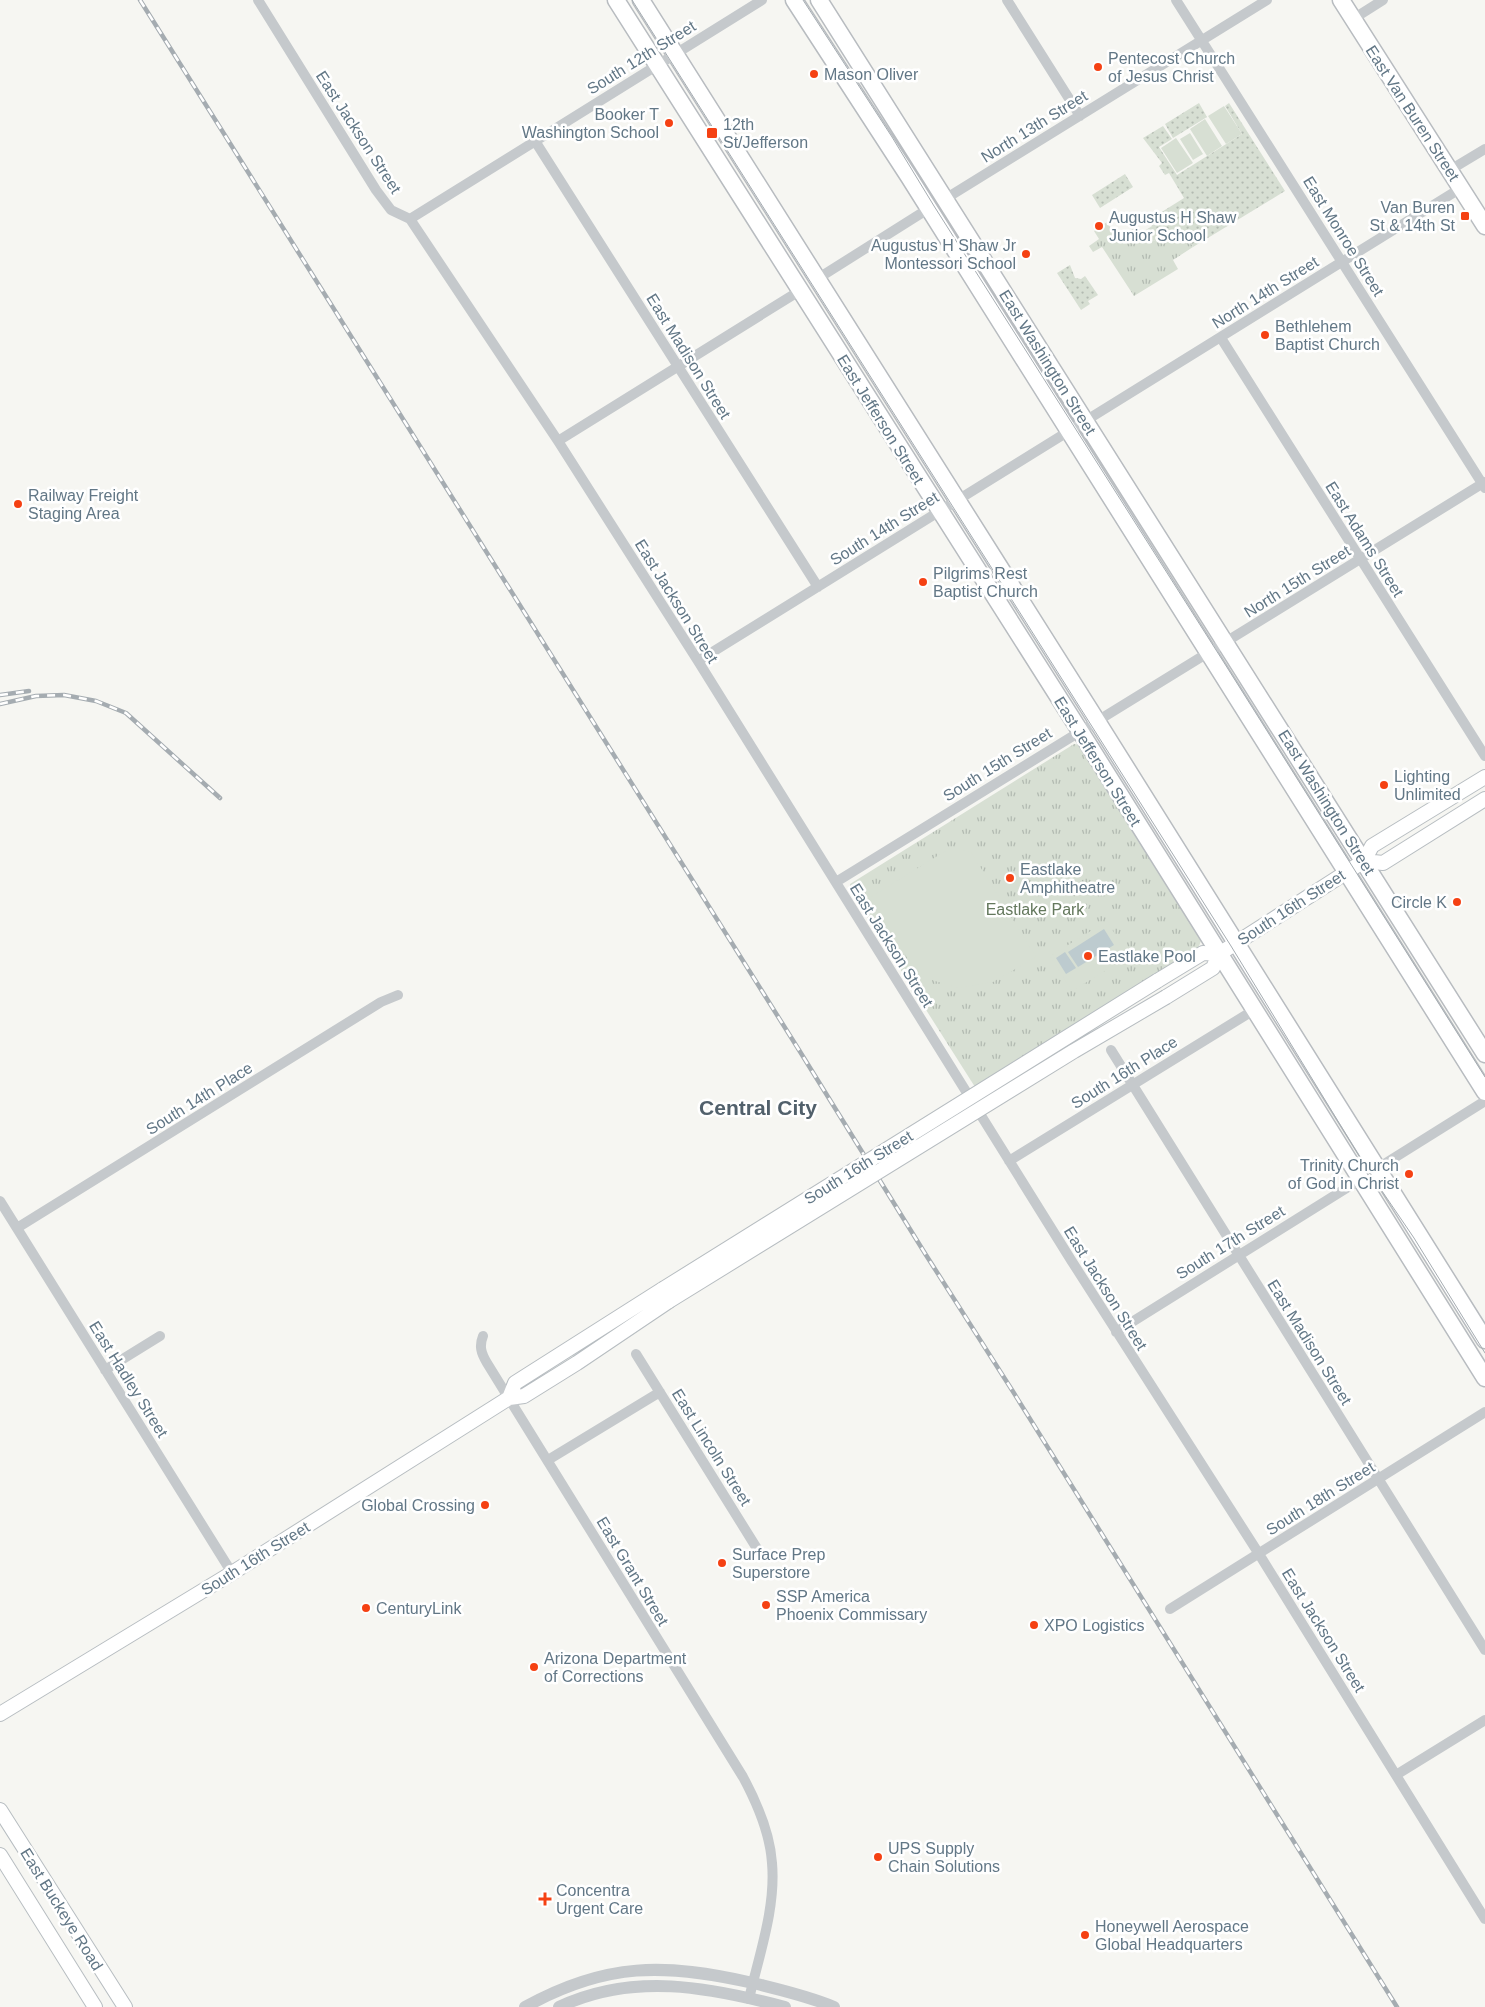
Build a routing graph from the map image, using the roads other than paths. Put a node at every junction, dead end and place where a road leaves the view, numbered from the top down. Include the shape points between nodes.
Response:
1 (258, 0) edge
2 (616, 0) edge
3 (641, 0) edge
4 (762, 0) edge
5 (794, 0) edge
6 (819, 0) edge
7 (1007, 0) edge
8 (1176, 0) edge
9 (1267, 0) edge
10 (1341, 0) edge
11 (1383, 0) edge
12 (1353, 19) junction
13 (1202, 41) junction
14 (675, 53) junction
15 (657, 64) junction
16 (865, 71) junction
17 (1080, 116) junction
18 (535, 141) junction
19 (1485, 149) edge
20 (1450, 170) junction
21 (909, 177) junction
22 (1461, 188) junction
23 (945, 199) junction
24 (928, 209) junction
25 (410, 219) junction
26 (1485, 226) edge
27 (1342, 262) junction
28 (817, 279) junction
29 (801, 290) junction
30 (840, 316) junction
31 (1221, 338) junction
32 (678, 366) junction
33 (872, 405) junction
34 (1085, 420) junction
35 (1069, 431) junction
36 (558, 441) junction
37 (1484, 485) edge
38 (957, 500) junction
39 (940, 512) junction
40 (1167, 551) junction
41 (1361, 559) junction
42 (818, 587) junction
43 (1196, 632) junction
44 (1226, 642) junction
45 (1209, 652) junction
46 (698, 661) junction
47 (1097, 722) junction
48 (1080, 731) junction
49 (1108, 741) junction
50 (1485, 756) edge
51 (1485, 777) edge
52 (1485, 799) edge
53 (1147, 838) junction
54 (1364, 861) junction
55 (1347, 871) junction
56 (836, 882) junction
57 (1236, 943) junction
58 (1219, 954) junction
59 (1436, 976) junction
60 (398, 995) dead end
61 (1254, 1010) junction
62 (1110, 1050) dead end
63 (1485, 1054) edge
64 (1468, 1064) junction
65 (1132, 1085) junction
66 (1485, 1092) edge
67 (1485, 1101) edge
68 (1009, 1161) junction
69 (1378, 1168) junction
70 (1361, 1179) junction
71 (0, 1201) edge
72 (1399, 1202) junction
73 (17, 1228) junction
74 (1238, 1255) junction
75 (666, 1295) junction
76 (1440, 1305) junction
77 (1116, 1332) junction
78 (160, 1336) dead end
79 (484, 1336) dead end
80 (1485, 1340) edge
81 (636, 1354) dead end
82 (105, 1370) junction
83 (1485, 1378) edge
84 (660, 1392) junction
85 (508, 1398) junction
86 (1485, 1412) edge
87 (548, 1460) junction
88 (1378, 1479) junction
89 (1259, 1554) junction
90 (762, 1556) dead end
91 (232, 1573) junction
92 (1170, 1609) dead end
93 (1485, 1650) edge
94 (0, 1714) edge
95 (1485, 1720) edge
96 (1396, 1775) junction
97 (0, 1810) edge
98 (0, 1854) edge
99 (1485, 1919) edge
100 (92, 1957) junction
101 (72, 1970) junction
102 (753, 1983) junction
103 (749, 1998) junction
104 (95, 2007) edge
105 (125, 2007) edge
106 (525, 2007) edge
107 (559, 2007) edge
108 (785, 2007) edge
109 (834, 2007) edge

1 - 25 street, East Jackson Street via 376,190 391,210
2 - 15 main road, East Jefferson Street
3 - 14 main road, East Jefferson Street
4 - 14 street, South 12th Street
5 - 21 main road, East Washington Street
6 - 16 main road, East Washington Street
7 - 17 street
8 - 13 street, East Monroe Street
9 - 13 street, North 13th Street
10 - 12 main road, East Van Buren Street
11 - 12 street
12 - 20 main road, East Van Buren Street
13 - 17 street, North 13th Street
13 - 27 street, East Monroe Street
14 - 15 street, South 12th Street
14 - 28 main road, East Jefferson Street
15 - 18 street, South 12th Street
15 - 29 main road, East Jefferson Street
16 - 21 main road, East Washington Street
16 - 23 main road, East Washington Street
17 - 23 street, North 13th Street
18 - 25 street, South 12th Street
18 - 32 street, East Madison Street
19 - 20 street
20 - 22 main road, East Van Buren Street
21 - 24 main road, East Washington Street
22 - 26 main road, East Van Buren Street
22 - 27 street, North 14th Street
23 - 34 main road, East Washington Street
24 - 28 street
24 - 35 main road, East Washington Street
25 - 36 street, East Jackson Street
27 - 31 street, North 14th Street
27 - 37 street, East Monroe Street
28 - 30 main road, East Jefferson Street
29 - 32 street
29 - 33 main road, East Jefferson Street
30 - 33 main road
30 - 38 main road, East Jefferson Street
31 - 34 street, North 14th Street
31 - 41 street, East Adams Street
32 - 36 street
32 - 42 street, East Madison Street
33 - 39 main road, East Jefferson Street
34 - 35 street, South 14th Street
34 - 40 main road, East Washington Street
35 - 38 street, South 14th Street
35 - 43 main road, East Washington Street
36 - 46 street, East Jackson Street
37 - 41 street, North 15th Street
38 - 39 street, South 14th Street
38 - 47 main road, East Jefferson Street
39 - 42 street, South 14th Street
39 - 48 main road, East Jefferson Street
40 - 43 main road, East Washington Street
40 - 44 main road, East Washington Street
41 - 44 street, North 15th Street
41 - 50 street, East Adams Street
42 - 46 street, South 14th Street
43 - 45 main road, East Washington Street
44 - 45 street, South 15th Street
44 - 54 main road, East Washington Street
45 - 47 street, South 15th Street
45 - 55 main road, East Washington Street
46 - 56 street, East Jackson Street
47 - 48 street, South 15th Street
47 - 49 main road, East Jefferson Street
48 - 53 main road, East Jefferson Street
48 - 56 street, South 15th Street
49 - 53 main road, East Jefferson Street
49 - 57 main road, East Jefferson Street
51 - 54 main road via 1372,846
52 - 54 main road via 1383,863
53 - 58 main road, East Jefferson Street
54 - 55 main road, South 16th Street
54 - 59 main road, East Washington Street
55 - 57 main road, South 16th Street
55 - 64 main road, East Washington Street
56 - 68 street, East Jackson Street
57 - 58 main road, South 16th Street
57 - 69 main road, East Jefferson Street
58 - 61 main road, East Jefferson Street
58 - 75 main road, South 16th Street, bridge via 1213,968 1166,997
58 - 75 main road, South 16th Street, bridge via 1203,953 1157,981
59 - 63 main road, East Washington Street
59 - 64 main road
60 - 73 street, South 14th Place via 381,1002
61 - 65 street, South 16th Place
61 - 70 main road, East Jefferson Street
62 - 65 street, East Madison Street
64 - 66 main road, East Washington Street
65 - 68 street, South 16th Place
65 - 74 street, East Madison Street
67 - 69 street
68 - 77 street, East Jackson Street
69 - 72 main road, East Jefferson Street
70 - 74 street, South 17th Street
70 - 76 main road, East Jefferson Street
71 - 73 street, East Hadley Street
72 - 76 main road, East Jefferson Street
72 - 80 main road, East Jefferson Street
73 - 82 street, East Hadley Street
74 - 77 street, South 17th Street
74 - 88 street, East Madison Street
75 - 85 main road, South 16th Street via 515,1384
76 - 83 main road, East Jefferson Street
77 - 89 street, East Jackson Street
78 - 82 street
79 - 85 street, East Grant Street via 480,1343 482,1355
81 - 84 street, East Lincoln Street
82 - 91 street, East Hadley Street
84 - 87 street
84 - 90 street, East Lincoln Street
85 - 87 street, East Grant Street
85 - 91 main road, South 16th Street
86 - 88 street, South 18th Street
87 - 102 street, East Grant Street via 743,1776 760,1813 773,1878 771,1902
88 - 89 street, South 18th Street
88 - 93 street, East Madison Street
89 - 92 street, South 18th Street
89 - 96 street, East Jackson Street
91 - 94 main road, South 16th Street
95 - 96 street
96 - 99 street, East Jackson Street
97 - 100 main road, East Buckeye Road
98 - 101 main road, East Buckeye Road
100 - 101 main road
100 - 105 main road, East Buckeye Road
101 - 104 main road, East Buckeye Road
102 - 103 street, East Grant Street
102 - 106 street via 679,1970 627,1971 571,1984
102 - 109 street
103 - 107 street via 657,1985 612,1990
103 - 108 street

